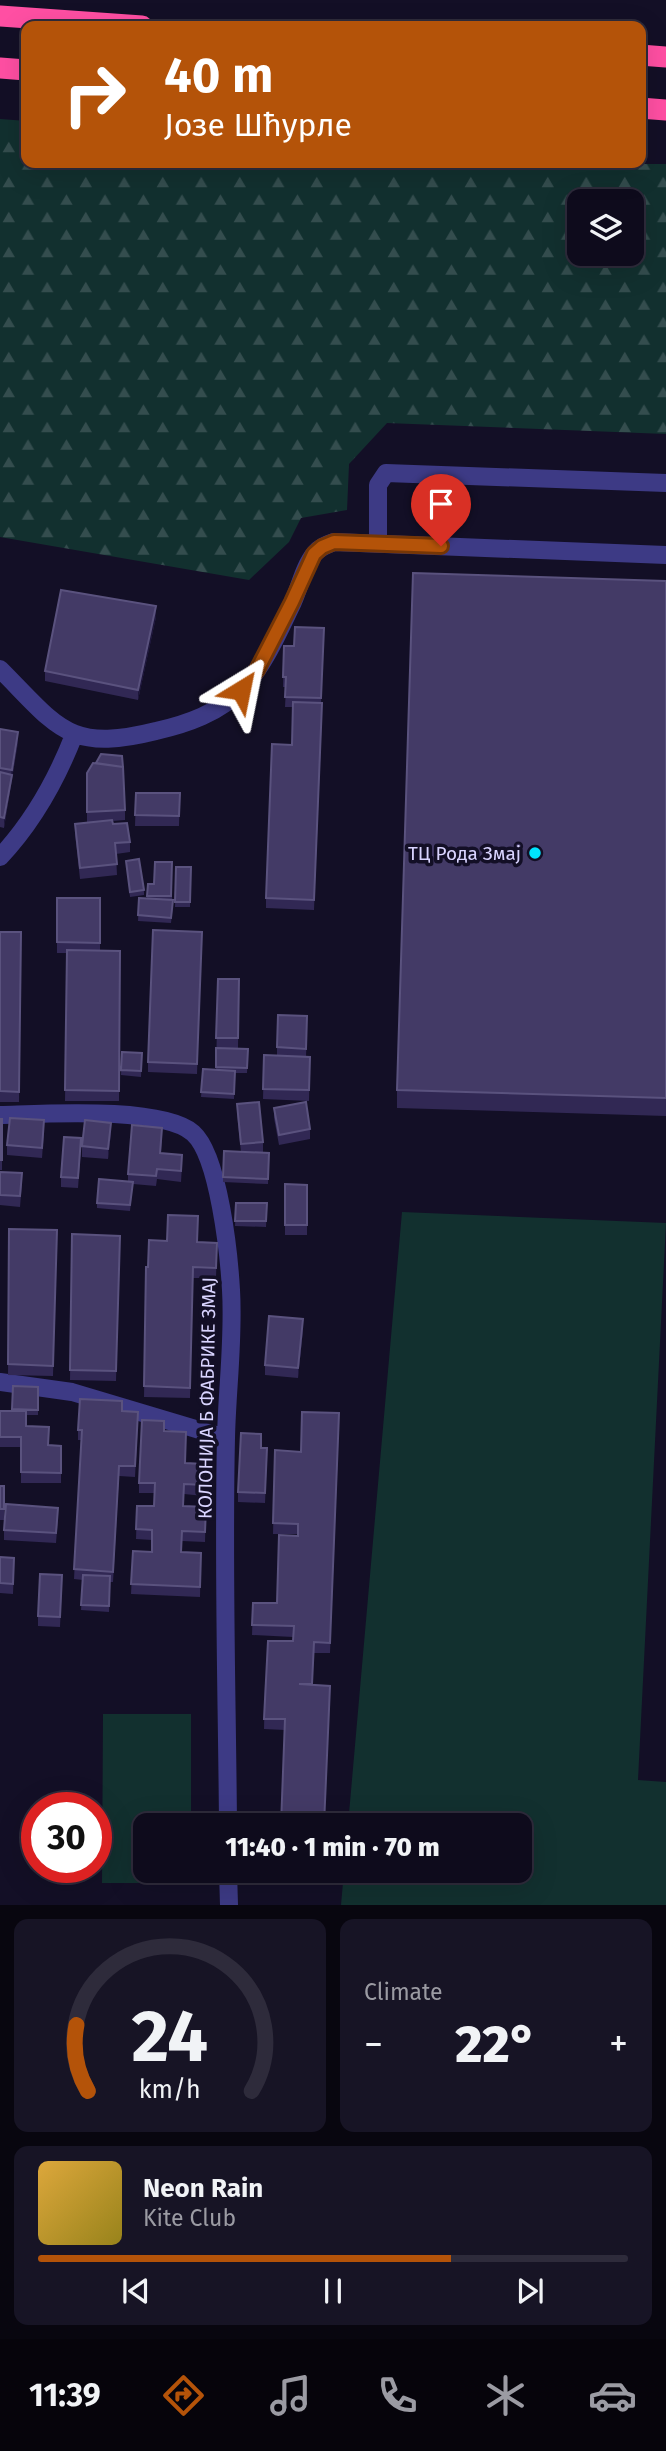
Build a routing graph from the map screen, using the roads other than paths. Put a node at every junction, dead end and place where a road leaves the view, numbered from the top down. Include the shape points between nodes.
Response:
1 (0, 16) edge
2 (71, 21) edge
3 (646, 55) edge
4 (666, 57) edge
5 (0, 68) edge
6 (21, 70) edge
7 (646, 108) edge
8 (666, 110) edge
9 (666, 483) edge
10 (378, 543) junction
11 (666, 555) edge
12 (0, 669) edge
13 (74, 735) junction
14 (0, 857) edge
15 (0, 1115) edge
16 (0, 1382) edge
17 (226, 1438) junction
18 (228, 1813) edge
19 (228, 1883) edge
20 (229, 1905) edge

1 - 2 highway
3 - 4 highway
5 - 6 highway
7 - 8 highway
9 - 10 street via 386,473 378,485
10 - 11 street
10 - 13 street via 334,542 314,554 257,670 225,703 193,720 135,736 103,739
12 - 13 street via 55,723
13 - 14 street via 41,805
15 - 17 street, КОЛОНИЈА Б ФАБРИКЕ ЗМАЈ via 90,1112 164,1120 193,1133 203,1145 224,1226 231,1294
16 - 17 street via 72,1392
17 - 18 street, КОЛОНИЈА Б ФАБРИКЕ ЗМАЈ
19 - 20 street

